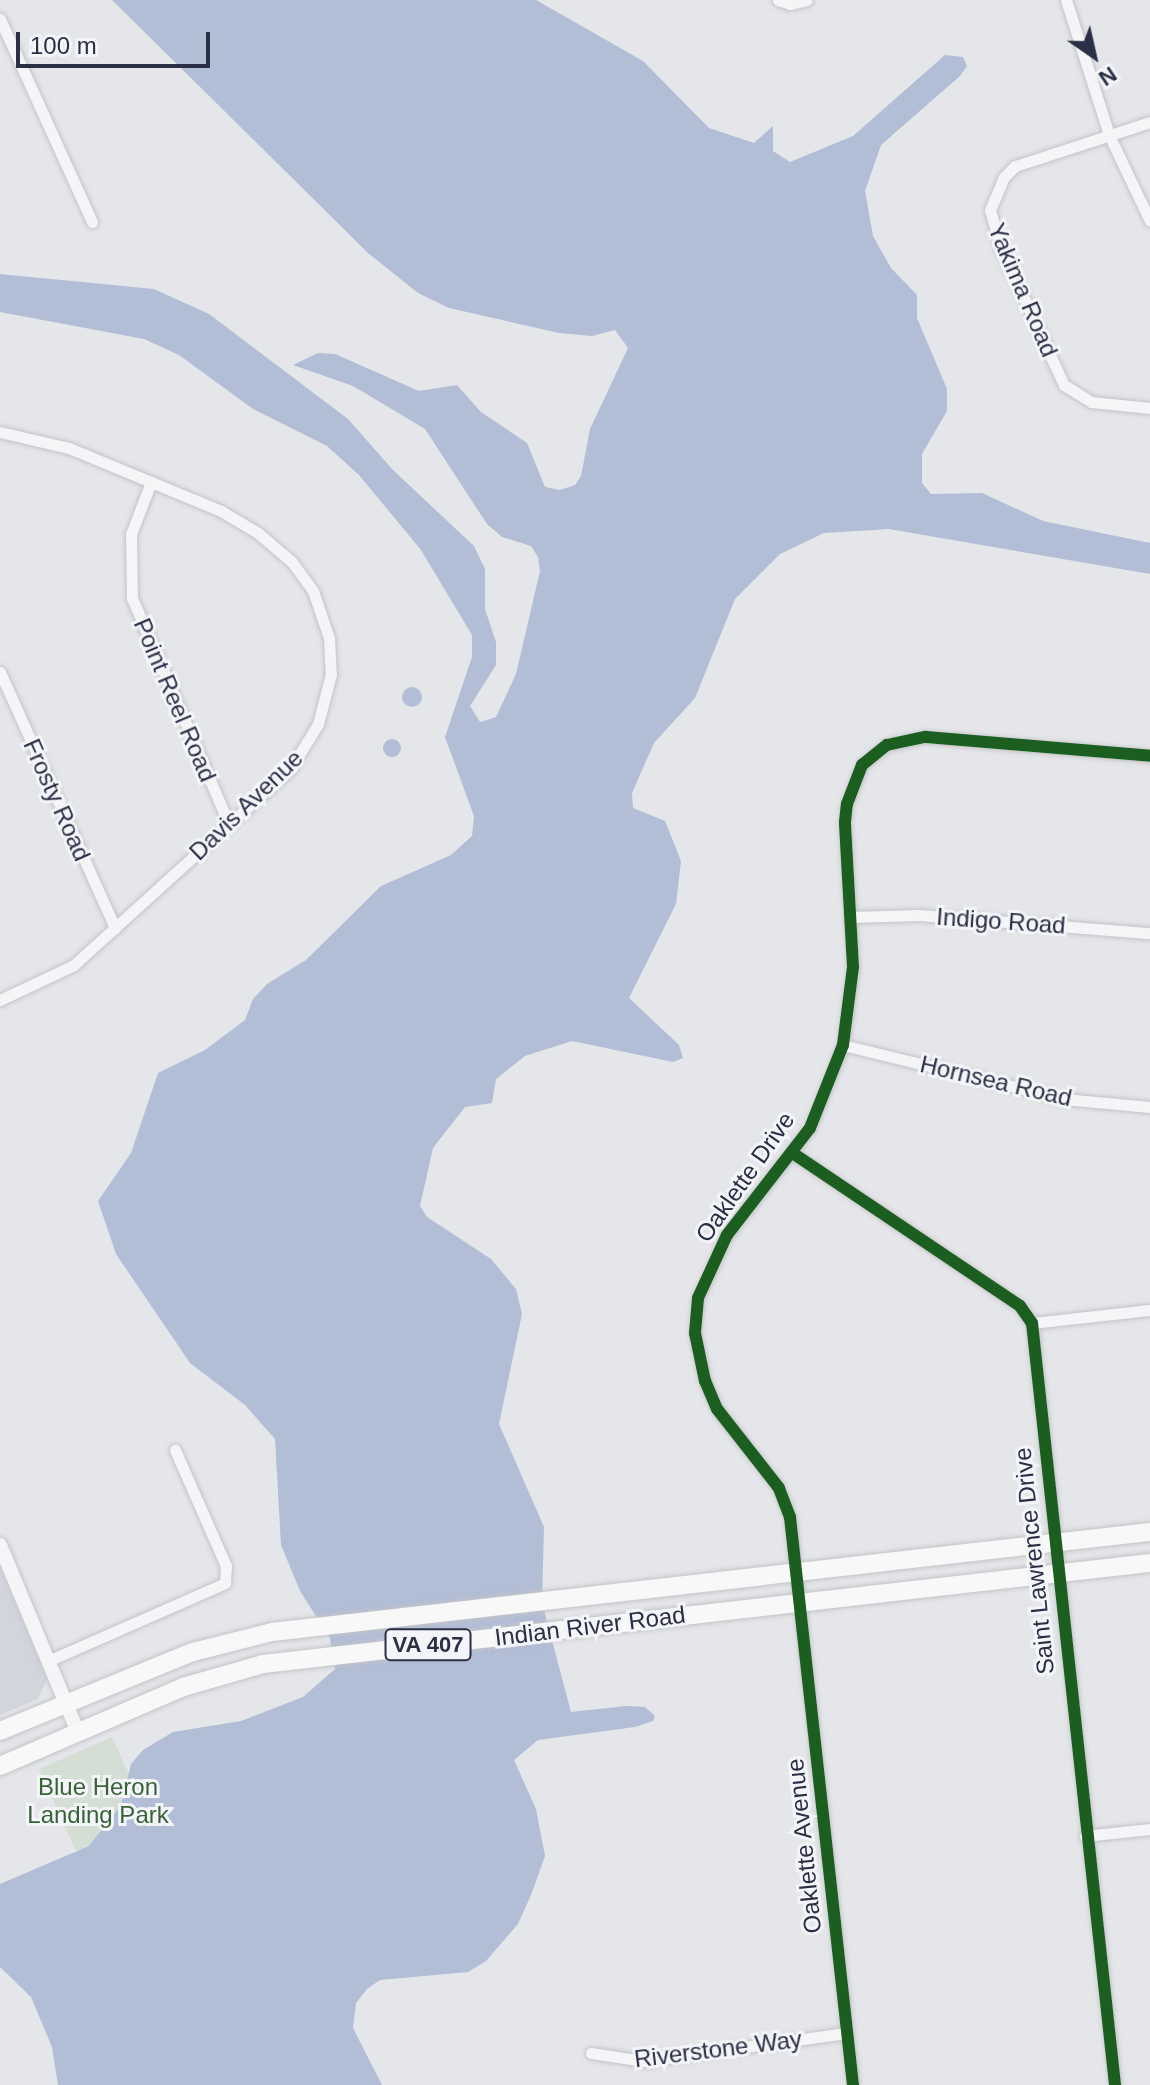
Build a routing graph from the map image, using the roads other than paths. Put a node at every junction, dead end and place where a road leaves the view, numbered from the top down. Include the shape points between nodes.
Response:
1 (778, 0) edge
2 (807, 0) edge
3 (1066, 0) edge
4 (0, 19) edge
5 (1150, 122) edge
6 (1109, 135) junction
7 (1150, 221) edge
8 (92, 222) dead end
9 (1150, 408) edge
10 (0, 432) edge
11 (151, 482) junction
12 (0, 672) edge
13 (1150, 756) edge
14 (229, 824) junction
15 (851, 917) junction
16 (115, 928) junction
17 (1150, 933) edge
18 (0, 1000) edge
19 (843, 1045) junction
20 (1150, 1107) edge
21 (794, 1154) junction
22 (1150, 1310) edge
23 (1032, 1323) junction
24 (175, 1450) dead end
25 (1150, 1532) edge
26 (1053, 1543) junction
27 (0, 1545) edge
28 (1150, 1563) edge
29 (797, 1571) junction
30 (1056, 1573) junction
31 (802, 1602) junction
32 (50, 1660) junction
33 (66, 1702) junction
34 (0, 1731) edge
35 (78, 1732) junction
36 (0, 1766) edge
37 (1150, 1829) edge
38 (1085, 1836) junction
39 (846, 2033) junction
40 (591, 2053) dead end
41 (853, 2085) edge
42 (1115, 2085) edge

1 - 2 street
3 - 6 street
4 - 8 street
5 - 6 street
6 - 7 street
6 - 9 street, Yakima Road via 1015,166 990,210 1000,246 1064,385 1091,402
10 - 11 street, Davis Avenue via 69,448
11 - 14 street, Point Reel Road via 131,534 132,598
11 - 14 street, Davis Avenue via 221,511 277,549 313,591 329,638 329,692 311,739 291,768
12 - 16 street, Frosty Road
13 - 15 street, Oaklette Drive via 926,737 887,745 862,765 847,804
14 - 16 street, Davis Avenue
15 - 17 street, Indigo Road via 919,915
15 - 19 street, Oaklette Drive via 852,988
16 - 18 street, Davis Avenue via 56,977
19 - 20 street, Hornsea Road via 1064,1099
19 - 21 street, Oaklette Drive
21 - 23 street via 1020,1306
21 - 29 street, Oaklette Drive via 716,1254 698,1298 695,1333 717,1409 779,1488 790,1517
22 - 23 street
23 - 26 street, Saint Lawrence Drive
24 - 32 street via 226,1566 225,1583
25 - 26 main road, Indian River Road / VA 407
26 - 29 main road, Indian River Road / VA 407
26 - 30 street, Saint Lawrence Drive
27 - 32 street
28 - 30 main road, Indian River Road / VA 407
29 - 31 street, Oaklette Drive
29 - 33 main road, Indian River Road / VA 407 via 243,1638
30 - 31 main road, Indian River Road / VA 407
30 - 38 street, Saint Lawrence Drive
31 - 35 main road, Indian River Road / VA 407 via 247,1668 183,1687
31 - 39 street, Oaklette Avenue
32 - 33 street
33 - 34 main road, Indian River Road / VA 407
33 - 35 street
35 - 36 main road, Indian River Road / VA 407
37 - 38 street
38 - 42 street, Saint Lawrence Drive
39 - 40 street, Riverstone Way via 644,2061
39 - 41 street, Oaklette Avenue

